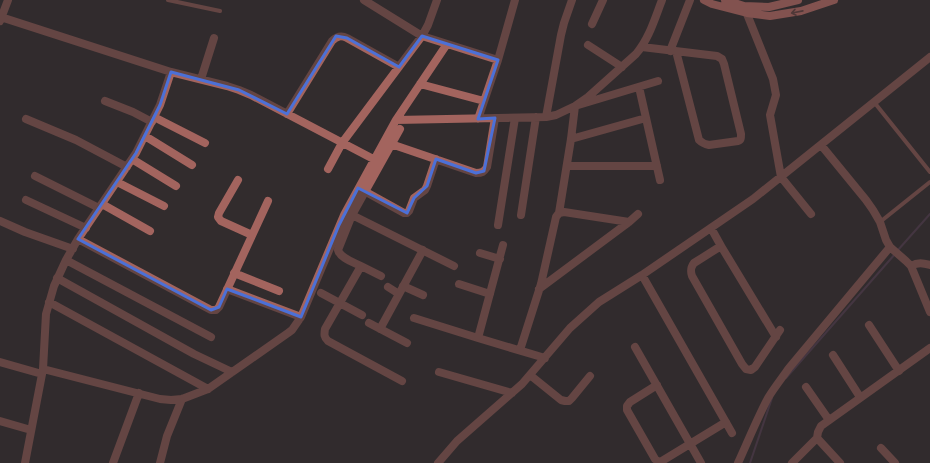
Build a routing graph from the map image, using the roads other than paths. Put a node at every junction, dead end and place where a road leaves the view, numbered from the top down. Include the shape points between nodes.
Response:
1 (8, 0) edge
2 (168, 0) edge
3 (364, 0) edge
4 (437, 0) edge
5 (515, 0) edge
6 (572, 0) edge
7 (603, 0) edge
8 (662, 0) edge
9 (690, 0) edge
10 (704, 0) edge
11 (725, 0) edge
12 (798, 0) edge
13 (829, 1) edge
14 (746, 9) junction
15 (220, 11) dead end
16 (1, 19) edge
17 (592, 24) dead end
18 (422, 36) junction
19 (214, 38) dead end
20 (447, 44) junction
21 (588, 45) dead end
22 (642, 47) junction
23 (673, 51) junction
24 (930, 57) edge
25 (498, 60) junction
26 (399, 67) junction
27 (622, 67) junction
28 (171, 72) junction
29 (201, 79) junction
30 (658, 81) dead end
31 (420, 84) junction
32 (639, 87) junction
33 (105, 101) dead end
34 (484, 101) junction
35 (874, 102) junction
36 (575, 106) junction
37 (287, 114) junction
38 (536, 117) junction
39 (546, 117) junction
40 (495, 118) junction
41 (515, 118) junction
42 (646, 118) junction
43 (26, 119) dead end
44 (478, 119) junction
45 (153, 120) junction
46 (396, 120) junction
47 (400, 130) dead end
48 (145, 136) junction
49 (571, 139) junction
50 (205, 143) dead end
51 (342, 143) junction
52 (391, 144) junction
53 (821, 145) junction
54 (436, 159) junction
55 (132, 160) junction
56 (378, 161) junction
57 (192, 165) dead end
58 (567, 166) junction
59 (657, 166) junction
60 (127, 167) junction
61 (328, 169) dead end
62 (930, 172) edge
63 (35, 176) dead end
64 (781, 177) junction
65 (238, 180) dead end
66 (660, 180) dead end
67 (117, 182) junction
68 (930, 182) edge
69 (176, 186) dead end
70 (366, 192) junction
71 (26, 200) dead end
72 (268, 200) dead end
73 (100, 206) junction
74 (164, 206) dead end
75 (559, 213) junction
76 (638, 214) dead end
77 (811, 214) dead end
78 (352, 215) junction
79 (521, 215) dead end
80 (0, 221) edge
81 (629, 222) junction
82 (880, 222) junction
83 (498, 225) dead end
84 (86, 228) junction
85 (711, 228) junction
86 (150, 231) dead end
87 (252, 235) junction
88 (78, 239) junction
89 (503, 245) dead end
90 (721, 246) junction
91 (73, 248) junction
92 (892, 249) junction
93 (423, 250) junction
94 (480, 253) dead end
95 (500, 259) junction
96 (66, 260) junction
97 (909, 264) junction
98 (930, 265) edge
99 (361, 266) junction
100 (454, 266) dead end
101 (234, 273) junction
102 (381, 276) dead end
103 (642, 276) junction
104 (57, 278) junction
105 (460, 284) dead end
106 (388, 287) dead end
107 (227, 289) junction
108 (539, 289) junction
109 (279, 290) dead end
110 (401, 290) junction
111 (321, 293) dead end
112 (490, 294) junction
113 (423, 295) dead end
114 (49, 302) junction
115 (340, 303) junction
116 (930, 312) edge
117 (362, 314) dead end
118 (301, 317) junction
119 (414, 318) dead end
120 (369, 323) dead end
121 (869, 325) dead end
122 (380, 329) junction
123 (211, 338) dead end
124 (478, 338) junction
125 (407, 343) dead end
126 (635, 347) dead end
127 (930, 348) edge
128 (520, 350) junction
129 (833, 355) dead end
130 (545, 358) junction
131 (0, 362) edge
132 (898, 370) junction
133 (43, 372) junction
134 (232, 372) junction
135 (439, 372) dead end
136 (530, 375) junction
137 (590, 376) dead end
138 (402, 381) dead end
139 (657, 385) junction
140 (806, 387) dead end
141 (208, 389) junction
142 (139, 393) junction
143 (512, 393) junction
144 (860, 397) junction
145 (182, 399) junction
146 (828, 420) junction
147 (0, 421) edge
148 (726, 422) junction
149 (32, 430) junction
150 (732, 433) dead end
151 (817, 438) junction
152 (690, 443) junction
153 (881, 448) dead end
154 (25, 463) edge
155 (113, 463) edge
156 (160, 463) edge
157 (438, 463) edge
158 (701, 463) edge
159 (738, 463) edge
160 (792, 463) edge
161 (840, 463) edge
162 (895, 463) edge

1 - 16 street
2 - 15 lane
3 - 18 street
4 - 18 street
5 - 25 street
6 - 39 street via 561,35
7 - 17 street
8 - 22 street
9 - 23 street
10 - 14 street via 712,4
11 - 14 street
12 - 14 street
13 -> 14 street via 801,11 770,16
14 - 64 street via 773,79 776,95 770,115
16 - 28 street
18 - 20 street
18 - 26 street
19 - 29 street
20 - 25 street
20 - 31 street
21 - 27 street
22 - 23 street
22 - 27 street
23 - 23 street via 699,140 704,144 740,140 741,134 722,59 717,56
24 - 35 street
25 - 34 street
26 - 37 street via 348,38 336,36
26 - 51 street
27 - 36 street
28 - 29 street
28 - 45 street
29 - 37 street via 239,90
30 - 32 street
31 - 34 street
31 - 46 street
32 - 36 street
32 - 42 street
33 - 45 street
34 - 44 street
35 - 53 street
35 - 62 lane
36 - 39 street
36 - 49 street
37 - 51 street
38 - 39 street
38 - 41 street
38 - 79 street
40 - 41 street
40 - 44 street
40 - 54 street via 487,167 484,171 476,173
41 - 83 street
42 - 49 street
42 - 59 street
43 - 60 street via 76,140
44 - 46 street
45 - 48 street
45 - 50 street
46 - 56 street
47 - 52 street
48 - 55 street
48 - 57 street
49 - 58 street
51 - 56 street
51 - 61 street
52 - 54 street
52 - 56 street
53 - 64 street
53 - 82 street via 866,200
54 - 70 street via 425,190 414,198 407,213
55 - 60 street
55 - 69 street
56 - 70 street
56 - 118 street via 344,215
58 - 59 street
58 - 75 street
59 - 66 street
60 - 67 street
63 - 73 street
64 - 77 street
64 - 85 street
65 - 87 street via 218,217
67 - 73 street
67 - 74 street
68 - 82 lane
70 - 78 street
71 - 84 street
72 - 87 street
73 - 84 street
73 - 86 street
75 - 81 street
75 - 108 street
76 - 81 street
78 - 93 street
78 - 99 street via 338,253
80 - 91 street
81 - 108 street
82 - 92 street
84 - 88 street
85 - 90 street
85 - 103 street
87 - 101 street
88 - 91 street
88 - 107 street via 211,310 219,307
89 - 95 street
90 - 90 street via 694,263 691,267 692,276 742,364 751,370 778,333
91 - 96 street
92 - 97 street
92 - 159 street via 778,382 753,427
93 - 100 street
93 - 110 street
94 - 95 street
95 - 112 street
96 - 104 street
96 - 123 street
97 - 98 street
97 - 116 street
99 - 102 street
99 - 115 street
101 - 107 street
101 - 109 street
103 - 130 street via 594,306 570,328
103 - 148 street
104 - 114 street
104 - 134 street via 194,354
105 - 112 street
106 - 110 street
107 - 118 street
108 - 128 street
110 - 113 street
110 - 122 street
111 - 115 street
112 - 124 street
114 - 133 street
114 - 141 street
115 - 117 street
115 - 138 street via 325,329 325,339
118 - 134 street via 292,330
119 - 124 street
120 - 122 street
121 - 132 street
122 - 125 street
124 - 128 street
126 - 139 street
127 - 132 street
128 - 130 street
129 - 144 street
130 - 136 street
131 - 133 street
132 - 144 street
133 - 142 street
133 - 149 street
134 - 141 street
135 - 143 street
136 - 137 street via 565,402 572,398
136 - 143 street
139 - 152 street
139 - 152 street via 630,402 627,410 659,462
140 - 146 street
141 - 145 street
142 - 145 street via 160,399
142 - 155 street
143 - 157 street via 457,441
144 - 146 street
145 - 156 street via 167,436
146 - 151 street via 821,426
147 - 149 street
148 - 150 street
148 - 152 street
149 - 154 street
151 - 160 street
151 - 161 street
152 - 158 street
153 - 162 street

